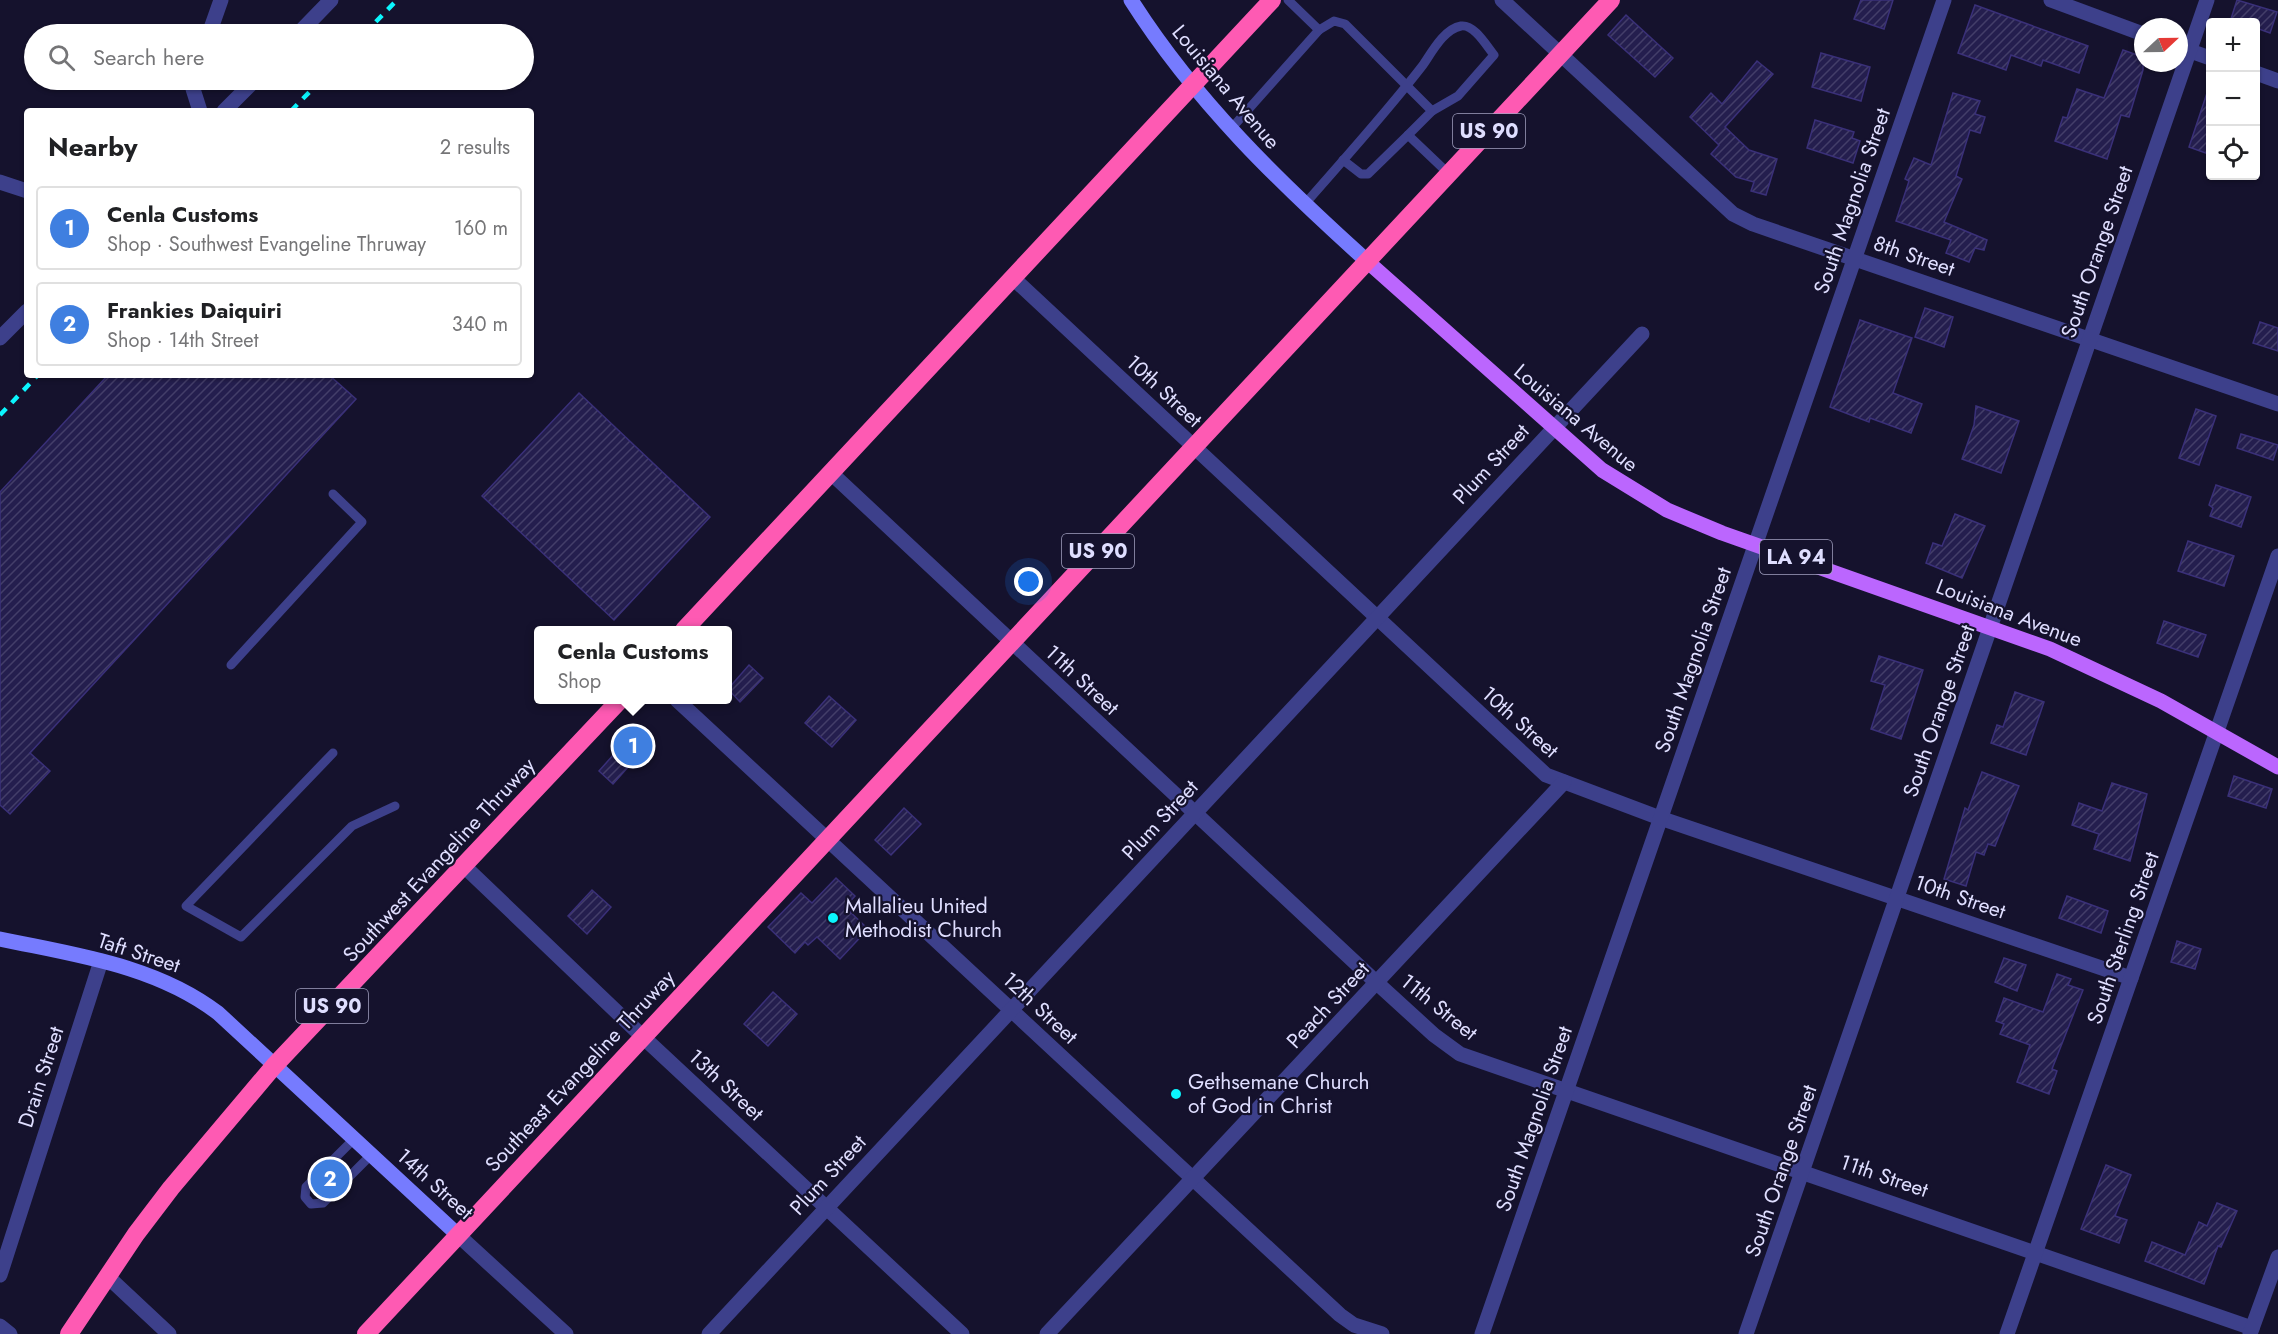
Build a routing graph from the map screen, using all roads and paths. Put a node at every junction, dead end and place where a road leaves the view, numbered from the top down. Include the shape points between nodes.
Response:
1 (221, 0) edge
2 (330, 0) edge
3 (1131, 0) edge
4 (1272, 0) edge
5 (1288, 0) edge
6 (1502, 0) edge
7 (1611, 0) edge
8 (1944, 0) edge
9 (2051, 0) edge
10 (2207, 0) edge
11 (213, 24) edge
12 (307, 24) edge
13 (1319, 30) junction
14 (2134, 31) edge
15 (2188, 40) edge
16 (2188, 50) edge
17 (1561, 54) junction
18 (2206, 56) edge
19 (2177, 72) edge
20 (2260, 74) edge
21 (2278, 81) edge
22 (1194, 86) junction
23 (1406, 87) junction
24 (194, 90) edge
25 (245, 90) edge
26 (199, 108) edge
27 (227, 108) edge
28 (1432, 111) junction
29 (1230, 130) junction
30 (1408, 135) junction
31 (1343, 160) junction
32 (1449, 174) junction
33 (0, 182) edge
34 (24, 190) edge
35 (1304, 205) junction
36 (1854, 258) junction
37 (1368, 262) junction
38 (1013, 278) junction
39 (24, 314) edge
40 (1642, 334) dead end
41 (0, 338) edge
42 (2090, 339) junction
43 (2278, 405) edge
44 (1552, 428) junction
45 (1194, 448) junction
46 (830, 472) junction
47 (333, 494) dead end
48 (1755, 543) junction
49 (2278, 556) edge
50 (1378, 618) junction
51 (688, 626) edge
52 (1990, 626) junction
53 (1012, 643) junction
54 (231, 666) dead end
55 (615, 704) edge
56 (682, 704) edge
57 (2217, 732) junction
58 (333, 753) dead end
59 (2278, 767) edge
60 (1564, 782) junction
61 (394, 806) dead end
62 (1195, 813) junction
63 (1660, 818) junction
64 (828, 840) junction
65 (464, 866) junction
66 (1897, 898) junction
67 (0, 939) edge
68 (101, 961) junction
69 (2131, 978) junction
70 (1377, 983) junction
71 (1010, 1009) junction
72 (643, 1037) junction
73 (274, 1066) junction
74 (1566, 1090) junction
75 (354, 1139) junction
76 (371, 1155) junction
77 (1804, 1171) junction
78 (1193, 1178) junction
79 (826, 1207) junction
80 (459, 1234) junction
81 (2036, 1252) junction
82 (2278, 1257) edge
83 (0, 1275) edge
84 (107, 1276) junction
85 (0, 1326) edge
86 (2251, 1331) edge
87 (10, 1334) edge
88 (69, 1334) edge
89 (169, 1334) edge
90 (366, 1334) edge
91 (566, 1334) edge
92 (709, 1334) edge
93 (962, 1334) edge
94 (1047, 1334) edge
95 (1382, 1334) edge
96 (1482, 1334) edge
97 (1746, 1334) edge
98 (2007, 1334) edge

1 - 11 street
2 - 12 street
3 - 22 street, Louisiana Avenue
4 - 22 highway
5 - 13 lane
6 - 17 street, 8th Street
7 - 17 highway, US 90
8 - 36 street, South Magnolia Street
9 - 14 street
10 - 15 street, South Orange Street
13 - 23 lane via 1334,21 1345,24
13 - 29 lane
16 - 18 street
17 - 32 highway, US 90
17 - 36 street, 8th Street via 1733,214
19 - 42 street, South Orange Street
20 - 21 street
22 - 29 street, Louisiana Avenue
22 - 38 highway
23 - 28 lane
23 - 28 lane via 1453,29 1472,28 1494,55 1458,96
23 - 31 lane
24 - 26 street
25 - 27 street
28 - 30 lane
29 - 35 street, Louisiana Avenue
30 - 31 lane via 1368,174 1361,174
30 - 32 lane
31 - 35 lane
32 - 37 highway, US 90
33 - 34 street
35 - 37 street, Louisiana Avenue
36 - 42 street, 8th Street
36 - 48 street, South Magnolia Street
37 - 44 main road, Louisiana Avenue / LA 94
37 - 45 highway, US 90
38 - 45 street, 10th Street
38 - 46 highway
39 - 41 street
40 - 44 street, Plum Street
42 - 43 street, 8th Street
42 - 52 street, South Orange Street
44 - 48 main road, Louisiana Avenue / LA 94 via 1621,484 1691,521
44 - 50 street, Plum Street
45 - 50 street, 10th Street
45 - 53 highway, US 90
46 - 51 highway
46 - 53 street, 11th Street
47 - 54 lane via 362,522
48 - 52 main road, Louisiana Avenue / LA 94
48 - 63 street, South Magnolia Street
49 - 57 street, South Sterling Street
50 - 60 street, 10th Street via 1531,762 1546,775
50 - 62 street, Plum Street
52 - 57 main road, Louisiana Avenue / LA 94 via 2102,672
52 - 66 street, South Orange Street
53 - 62 street, 11th Street
53 - 64 highway, US 90
55 - 65 highway, Southwest Evangeline Thruway / US 90
56 - 64 street, 12th Street
57 - 59 main road, Louisiana Avenue / LA 94
57 - 69 street, South Sterling Street
58 - 61 lane via 186,906 241,938 352,826
60 - 63 street, 10th Street
60 - 70 street, Peach Street
62 - 70 street, 11th Street
62 - 71 street, Plum Street
63 - 66 street, 10th Street
63 - 74 street, South Magnolia Street
64 - 71 street, 12th Street
64 - 72 highway, Southeast Evangeline Thruway / US 90
65 - 72 street, 13th Street
65 - 73 highway, Southwest Evangeline Thruway / US 90
66 - 69 street, 10th Street
66 - 77 street, South Orange Street
67 - 68 street, Taft Street
68 - 73 street, Taft Street via 151,975 197,997
68 - 83 street, Drain Street
69 - 81 street, South Sterling Street
70 - 74 street, 11th Street via 1434,1035 1460,1053
70 - 78 street, Peach Street
71 - 78 street, 12th Street
71 - 79 street, Plum Street
72 - 79 street, 13th Street
72 - 80 highway, Southeast Evangeline Thruway / US 90
73 - 75 street, 14th Street
73 - 84 highway, Southwest Evangeline Thruway / US 90 via 171,1188
74 - 77 street, 11th Street
74 - 96 street, South Magnolia Street
75 - 76 street, 14th Street
75 - 76 lane via 306,1187 305,1197 311,1204 323,1203
76 - 80 street, 14th Street
77 - 81 street, 11th Street
77 - 97 street, South Orange Street
78 - 94 street, Peach Street
78 - 95 street, 12th Street via 1340,1315 1354,1325
79 - 92 street, Plum Street
79 - 93 street, 13th Street
80 - 90 highway, Southeast Evangeline Thruway / US 90
80 - 91 street, 14th Street
81 - 86 street, 11th Street
81 - 98 street, South Sterling Street
82 - 86 street
84 - 88 highway, Southwest Evangeline Thruway / US 90
84 - 89 street
85 - 87 street

